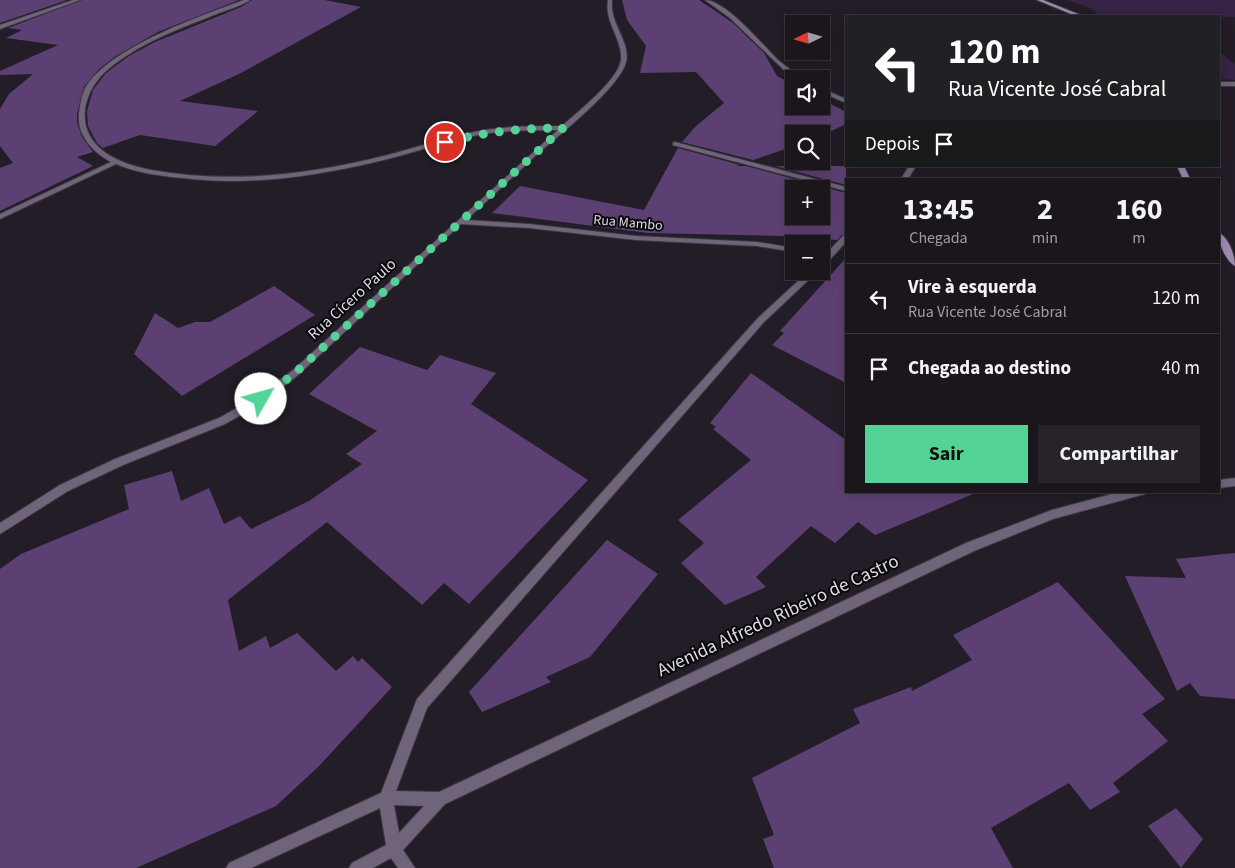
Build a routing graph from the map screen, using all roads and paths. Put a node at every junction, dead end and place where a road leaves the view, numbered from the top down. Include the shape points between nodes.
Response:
1 (78, 0) edge
2 (248, 0) edge
3 (610, 0) edge
4 (707, 0) edge
5 (1039, 0) edge
6 (1077, 15) edge
7 (0, 27) edge
8 (787, 70) edge
9 (1220, 84) edge
10 (1235, 84) edge
11 (830, 94) edge
12 (845, 101) edge
13 (563, 128) junction
14 (675, 144) dead end
15 (115, 162) junction
16 (912, 167) edge
17 (905, 178) edge
18 (845, 189) edge
19 (0, 217) edge
20 (460, 222) junction
21 (1220, 237) edge
22 (845, 239) edge
23 (785, 249) edge
24 (830, 252) edge
25 (1235, 264) edge
26 (804, 280) edge
27 (1235, 482) edge
28 (1220, 484) edge
29 (1134, 493) edge
30 (0, 530) edge
31 (386, 798) junction
32 (440, 798) junction
33 (394, 849) junction
34 (234, 868) edge
35 (356, 868) edge
36 (407, 868) edge

1 - 7 street
2 - 15 street via 136,50 108,66 89,86 81,113 84,133 94,148
3 - 13 street, Rua Cícero Paulo via 608,6 626,54 623,65 616,77
4 - 8 street via 754,37
5 - 6 main road
9 - 10 street
11 - 12 street
13 - 15 street via 520,128 479,134 330,170 250,179 184,177 149,172
13 - 20 street, Rua Cícero Paulo
14 - 18 street
15 - 19 street
16 - 17 street
20 - 23 street, Rua Mambo
20 - 30 street, Rua Cícero Paulo via 295,373 261,399 222,421 64,488
21 - 25 main road
22 - 24 street
26 - 31 street via 761,320 422,704
27 - 28 street
29 - 32 street, Avenida Alfredo Ribeiro de Castro via 1052,515 970,548
31 - 32 street, Avenida Alfredo Ribeiro de Castro
31 - 33 street
31 - 34 street, Avenida Alfredo Ribeiro de Castro
32 - 33 street, Avenida Alfredo Ribeiro de Castro
33 - 35 street, Avenida Alfredo Ribeiro de Castro
33 - 36 street

